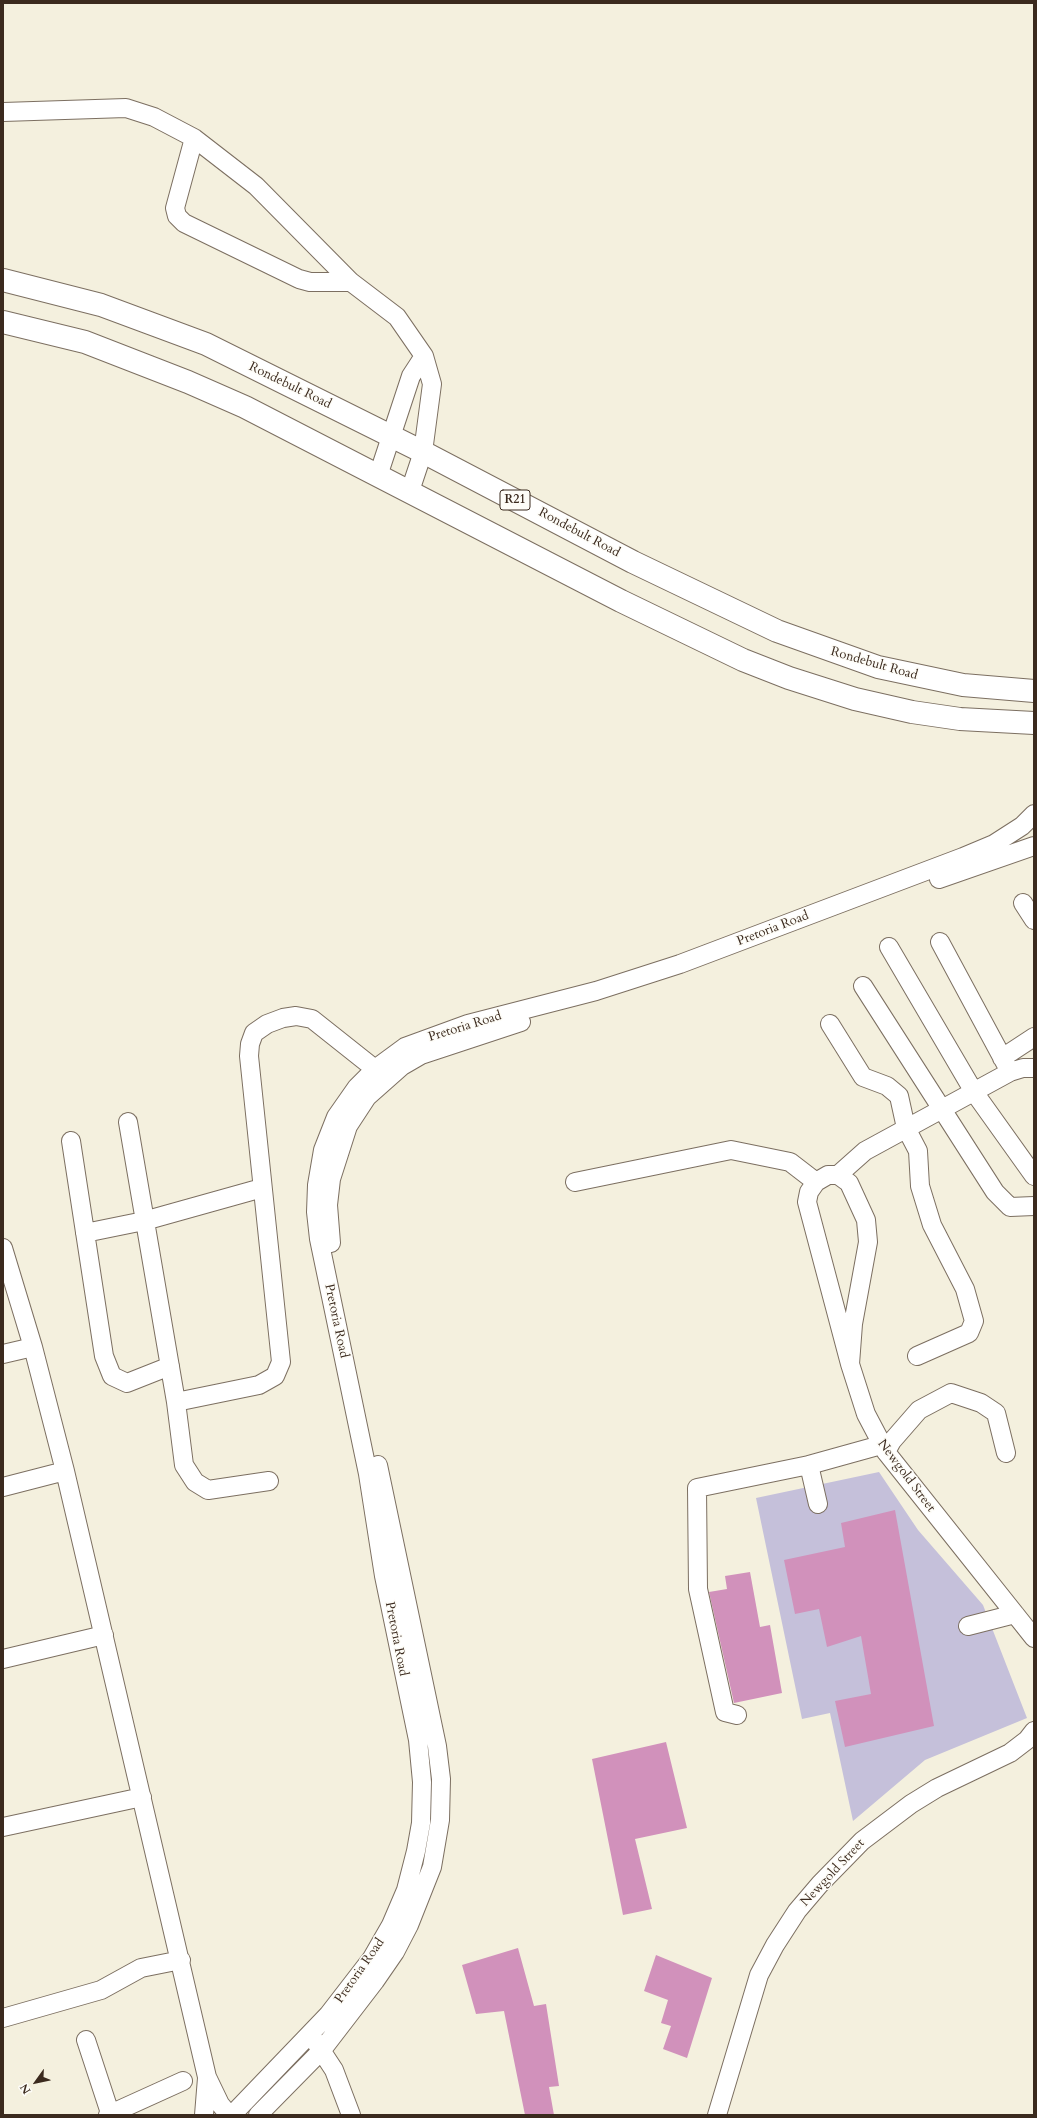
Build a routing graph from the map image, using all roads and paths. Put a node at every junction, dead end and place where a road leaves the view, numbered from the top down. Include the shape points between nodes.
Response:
1 (3, 112) edge
2 (194, 138) junction
3 (3, 280) edge
4 (351, 282) junction
5 (3, 322) edge
6 (424, 356) junction
7 (391, 437) junction
8 (423, 452) junction
9 (378, 476) junction
10 (410, 491) junction
11 (1034, 691) edge
12 (1034, 723) edge
13 (1034, 814) edge
14 (1034, 846) edge
15 (933, 875) junction
16 (1023, 903) dead end
17 (1034, 920) edge
18 (764, 938) junction
19 (940, 942) dead end
20 (889, 947) dead end
21 (863, 986) dead end
22 (830, 1024) dead end
23 (1034, 1037) edge
24 (1006, 1065) junction
25 (1034, 1068) edge
26 (375, 1069) junction
27 (362, 1092) junction
28 (974, 1092) junction
29 (942, 1109) junction
30 (128, 1122) dead end
31 (906, 1128) junction
32 (71, 1140) dead end
33 (838, 1175) junction
34 (1034, 1176) edge
35 (575, 1182) dead end
36 (816, 1182) junction
37 (262, 1188) junction
38 (1034, 1206) edge
39 (144, 1221) junction
40 (85, 1233) junction
41 (3, 1248) edge
42 (34, 1347) junction
43 (3, 1354) edge
44 (917, 1356) dead end
45 (850, 1364) junction
46 (170, 1366) junction
47 (176, 1402) junction
48 (884, 1448) junction
49 (1006, 1453) dead end
50 (809, 1465) junction
51 (65, 1472) junction
52 (269, 1481) dead end
53 (3, 1487) edge
54 (818, 1504) dead end
55 (1015, 1614) junction
56 (968, 1626) dead end
57 (104, 1635) junction
58 (1034, 1638) edge
59 (3, 1659) edge
60 (737, 1715) dead end
61 (1034, 1731) edge
62 (439, 1762) junction
63 (420, 1765) junction
64 (142, 1797) junction
65 (3, 1827) edge
66 (181, 1960) junction
67 (3, 2018) edge
68 (310, 2034) junction
69 (86, 2040) dead end
70 (322, 2050) junction
71 (207, 2077) junction
72 (184, 2081) dead end
73 (109, 2114) edge
74 (204, 2115) edge
75 (229, 2115) edge
76 (232, 2115) edge
77 (258, 2115) edge
78 (351, 2115) edge
79 (717, 2115) edge

1 - 2 street via 126,108 154,117
2 - 4 street via 256,186
2 - 4 street via 175,208 177,216 184,223 299,279 310,282
3 - 7 main road, Rondebult Road / R21 via 101,305 206,344
4 - 6 street via 397,318
5 - 9 main road via 85,342 188,382 245,407
6 - 7 street via 411,376
6 - 8 street via 432,384
7 - 8 main road, Rondebult Road / R21
7 - 9 street
8 - 10 street
8 - 11 main road, Rondebult Road / R21 via 634,562 777,631 878,667 963,685
9 - 10 main road
10 - 12 main road via 621,601 743,660 789,678 855,699 912,712
13 - 15 street via 1022,826 994,844
14 - 15 street
15 - 18 street, Pretoria Road
16 - 17 street
18 - 26 street, Pretoria Road via 636,979 434,1035 405,1047
18 - 27 street, Pretoria Road via 645,986 518,1023 421,1055
19 - 24 street
20 - 28 street
21 - 29 street
22 - 31 street via 863,1077 887,1086 900,1096
23 - 24 street
24 - 25 street
24 - 28 street
26 - 27 street, Pretoria Road
26 - 37 street via 312,1019 296,1016 283,1018 267,1024 254,1033 249,1056
27 - 62 street, Pretoria Road via 338,1152 331,1179 328,1205 330,1232
27 - 63 street, Pretoria Road via 336,1117 323,1150 316,1185 317,1219 368,1474 384,1576 418,1740
28 - 29 street
28 - 34 street
29 - 31 street
29 - 38 street via 995,1192 1010,1207
30 - 39 street
31 - 33 street via 865,1151
31 - 44 street via 918,1151 920,1186 932,1225 965,1289 974,1321 969,1333
32 - 40 street
33 - 36 street via 828,1175
33 - 45 street via 849,1184 859,1202 866,1220 868,1242 853,1324
35 - 36 street via 731,1150 790,1162
36 - 45 street, Newgold Street via 809,1192 809,1217
37 - 39 street
37 - 47 street via 281,1362 275,1376 259,1385
39 - 40 street
39 - 46 street
40 - 46 street via 104,1356 112,1376 127,1383
41 - 42 street
42 - 43 street
42 - 51 street
45 - 48 street, Newgold Street via 866,1414
46 - 47 street
47 - 52 street via 184,1465 195,1482 208,1490
48 - 49 street via 920,1410 951,1393 981,1403 996,1413
48 - 50 street
48 - 55 street, Newgold Street
50 - 54 street
50 - 60 street via 697,1488 698,1589 725,1712
51 - 53 street
51 - 57 street
55 - 56 street
55 - 58 street, Newgold Street
57 - 59 street
57 - 64 street
61 - 79 street, Newgold Street via 1028,1740 1010,1753 910,1804 862,1841 797,1911 759,1974
62 - 63 street
62 - 70 street, Pretoria Road via 440,1820 432,1867 421,1898 395,1952
63 - 68 street, Pretoria Road via 420,1823 406,1890 391,1925 372,1958
64 - 65 street
64 - 66 street
66 - 67 street via 141,1968 101,1990
66 - 71 street
68 - 70 street
68 - 76 street, Pretoria Road
69 - 73 street
70 - 77 street, Pretoria Road
70 - 78 street via 334,2070
71 - 74 street
71 - 75 street via 220,2104
72 - 73 street

